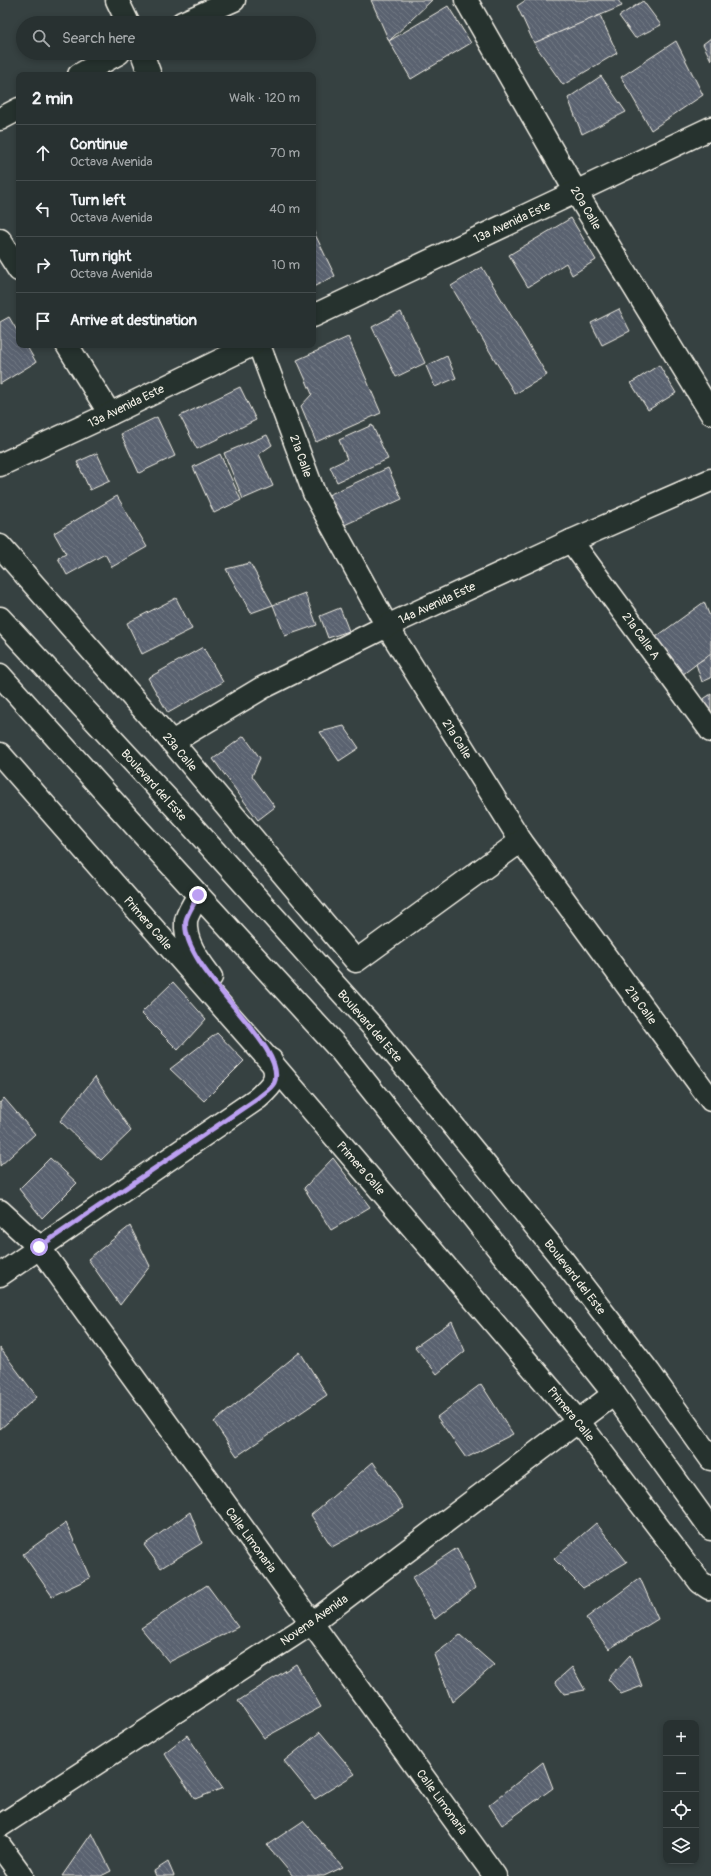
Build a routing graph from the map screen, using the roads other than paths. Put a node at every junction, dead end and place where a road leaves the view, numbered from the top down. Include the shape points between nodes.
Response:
1 (117, 0) edge
2 (234, 0) edge
3 (466, 0) edge
4 (125, 16) edge
5 (198, 16) edge
6 (106, 60) edge
7 (145, 60) edge
8 (84, 72) edge
9 (149, 72) edge
10 (16, 111) edge
11 (0, 119) edge
12 (711, 128) edge
13 (576, 192) junction
14 (0, 240) edge
15 (16, 265) edge
16 (316, 315) edge
17 (68, 348) edge
18 (246, 348) edge
19 (260, 348) edge
20 (711, 413) edge
21 (110, 414) junction
22 (0, 465) edge
23 (711, 480) edge
24 (571, 541) junction
25 (0, 546) edge
26 (0, 618) edge
27 (386, 626) junction
28 (0, 675) edge
29 (711, 731) edge
30 (172, 742) junction
31 (0, 754) edge
32 (521, 841) junction
33 (198, 895) junction
34 (276, 1068) junction
35 (711, 1100) edge
36 (0, 1211) edge
37 (39, 1247) junction
38 (0, 1275) edge
39 (614, 1394) junction
40 (578, 1421) junction
41 (711, 1459) edge
42 (711, 1529) edge
43 (711, 1587) edge
44 (312, 1623) junction
45 (0, 1826) edge
46 (0, 1846) edge
47 (22, 1876) edge
48 (495, 1876) edge

1 - 4 street
2 - 5 street
3 - 13 street, 20a Calle
6 - 8 street
7 - 9 street
10 - 11 street
12 - 13 street, 13a Avenida Este
13 - 16 street, 13a Avenida Este
13 - 20 street, 20a Calle
14 - 15 street
17 - 21 street
18 - 21 street, 13a Avenida Este
19 - 27 street, 21a Calle via 314,493
21 - 22 street, 13a Avenida Este
23 - 24 street, 14a Avenida Este
24 - 27 street, 14a Avenida Este
24 - 29 street, 21a Calle A
25 - 30 street, 23a Calle
26 - 41 street, Boulevard del Este via 372,1026 558,1254 649,1372
27 - 30 street, 14a Avenida Este via 262,688
27 - 32 street, 21a Calle
28 - 33 street
30 - 32 street, 23a Calle via 356,961
31 - 34 street, Primera Calle
32 - 35 street, 21a Calle
33 - 34 street via 186,920 188,938 197,958 260,1041
33 - 39 street via 340,1050
34 - 37 street via 274,1084 258,1098
34 - 40 street, Primera Calle
36 - 37 street, Calle Limonaria
37 - 38 street
37 - 44 street, Calle Limonaria
39 - 40 street, Novena Avenida
39 - 42 street
40 - 43 street, Primera Calle via 700,1582
40 - 44 street, Novena Avenida
44 - 45 street, Novena Avenida
44 - 48 street, Calle Limonaria
46 - 47 street

